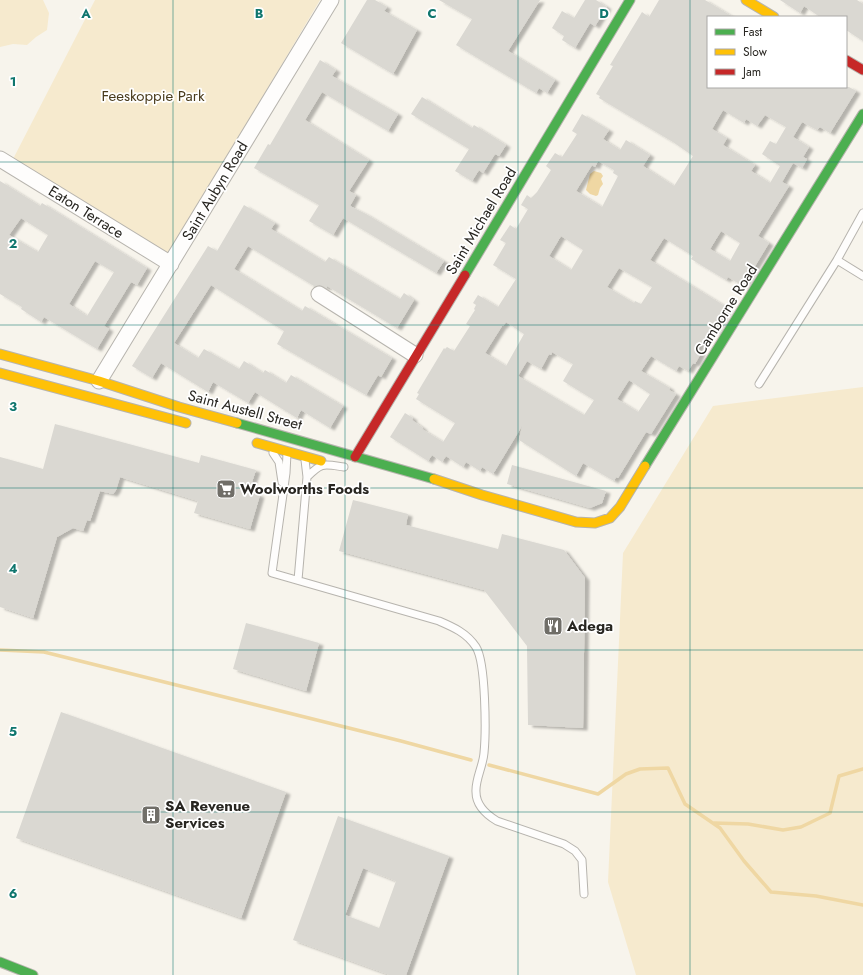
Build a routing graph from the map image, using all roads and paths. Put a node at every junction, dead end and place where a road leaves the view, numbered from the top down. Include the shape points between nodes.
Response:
1 (331, 0) edge
2 (630, 0) edge
3 (746, 0) edge
4 (772, 16) edge
5 (847, 61) edge
6 (863, 70) edge
7 (863, 114) edge
8 (0, 159) edge
9 (863, 213) edge
10 (837, 260) junction
11 (171, 264) junction
12 (863, 276) edge
13 (319, 294) dead end
14 (0, 354) edge
15 (415, 355) junction
16 (0, 373) edge
17 (99, 381) junction
18 (759, 384) dead end
19 (196, 426) dead end
20 (287, 436) junction
21 (249, 440) joint
22 (306, 442) junction
23 (287, 452) junction
24 (305, 456) junction
25 (355, 456) junction
26 (348, 468) joint
27 (308, 477) junction
28 (430, 487) dead end
29 (283, 494) junction
30 (482, 495) junction
31 (610, 518) joint
32 (298, 580) junction
33 (584, 894) dead end
34 (0, 962) edge
35 (33, 975) edge

1 - 11 street, Saint Aubyn Road
2 - 15 main road, Saint Michael Road
3 - 4 main road
5 - 6 main road
7 - 31 main road, Camborne Road via 620,508
8 - 11 street, Eaton Terrace
9 - 10 lane
10 - 12 lane
10 - 18 lane
11 - 17 street, Saint Aubyn Road
13 - 15 street
14 - 17 main road, Saint Austell Street
15 - 25 main road, Saint Michael Road
16 - 19 main road, Saint Austell Street
17 - 20 main road, Saint Austell Street via 179,407
20 - 22 main road, Saint Austell Street
20 - 23 lane
21 - 23 main road, Saint Austell Street
21 - 29 lane via 264,446 278,458
22 - 24 lane
22 - 25 main road, Saint Austell Street
23 - 24 main road, Saint Austell Street
23 - 29 lane
24 - 26 main road, Saint Austell Street
24 - 27 lane
25 - 30 main road, Saint Austell Street
26 - 27 lane via 321,465
27 - 32 lane
28 - 30 main road, Saint Austell Street
29 - 32 lane via 272,573
30 - 31 main road, Saint Austell Street via 576,522 595,523
32 - 33 lane via 439,621 460,630 476,647 482,665 485,709 484,754 476,792 478,800 489,816 564,844 575,851 582,860
34 - 35 main road

